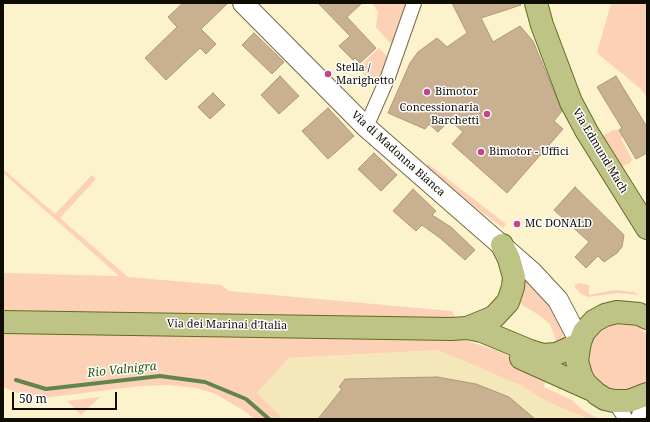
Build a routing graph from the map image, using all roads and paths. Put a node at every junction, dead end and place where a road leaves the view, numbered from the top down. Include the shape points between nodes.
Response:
1 (243, 3) edge
2 (414, 3) edge
3 (536, 3) edge
4 (366, 127) junction
5 (647, 228) edge
6 (502, 244) junction
7 (558, 300) junction
8 (605, 315) junction
9 (644, 315) edge
10 (3, 322) edge
11 (459, 328) junction
12 (579, 343) junction
13 (590, 389) junction
14 (645, 395) edge
15 (614, 401) junction
16 (626, 419) edge
17 (638, 419) edge

1 - 4 main road, Via di Madonna Bianca
2 - 4 street via 388,77
3 - 5 main road, Via Edmund Mach via 544,31 572,102 587,132
4 - 6 main road, Via di Madonna Bianca
6 - 7 main road, Via di Madonna Bianca
6 - 11 main road via 514,277 508,302 494,317
7 - 8 main road, Via di Madonna Bianca via 578,313 590,317
7 - 12 main road, Via di Madonna Bianca
8 - 9 main road via 616,312
8 - 12 main road via 594,321 584,332
10 - 11 main road, Via dei Marinai d'Italia
11 - 12 main road, Via dei Marinai d'Italia via 482,331 543,355 556,354
11 - 13 main road, Via dei Marinai d'Italia
12 - 13 main road via 577,361 581,376
13 - 15 main road, Via dei Marinai d'Italia
14 - 15 main road via 629,401
14 - 17 street
15 - 16 street

